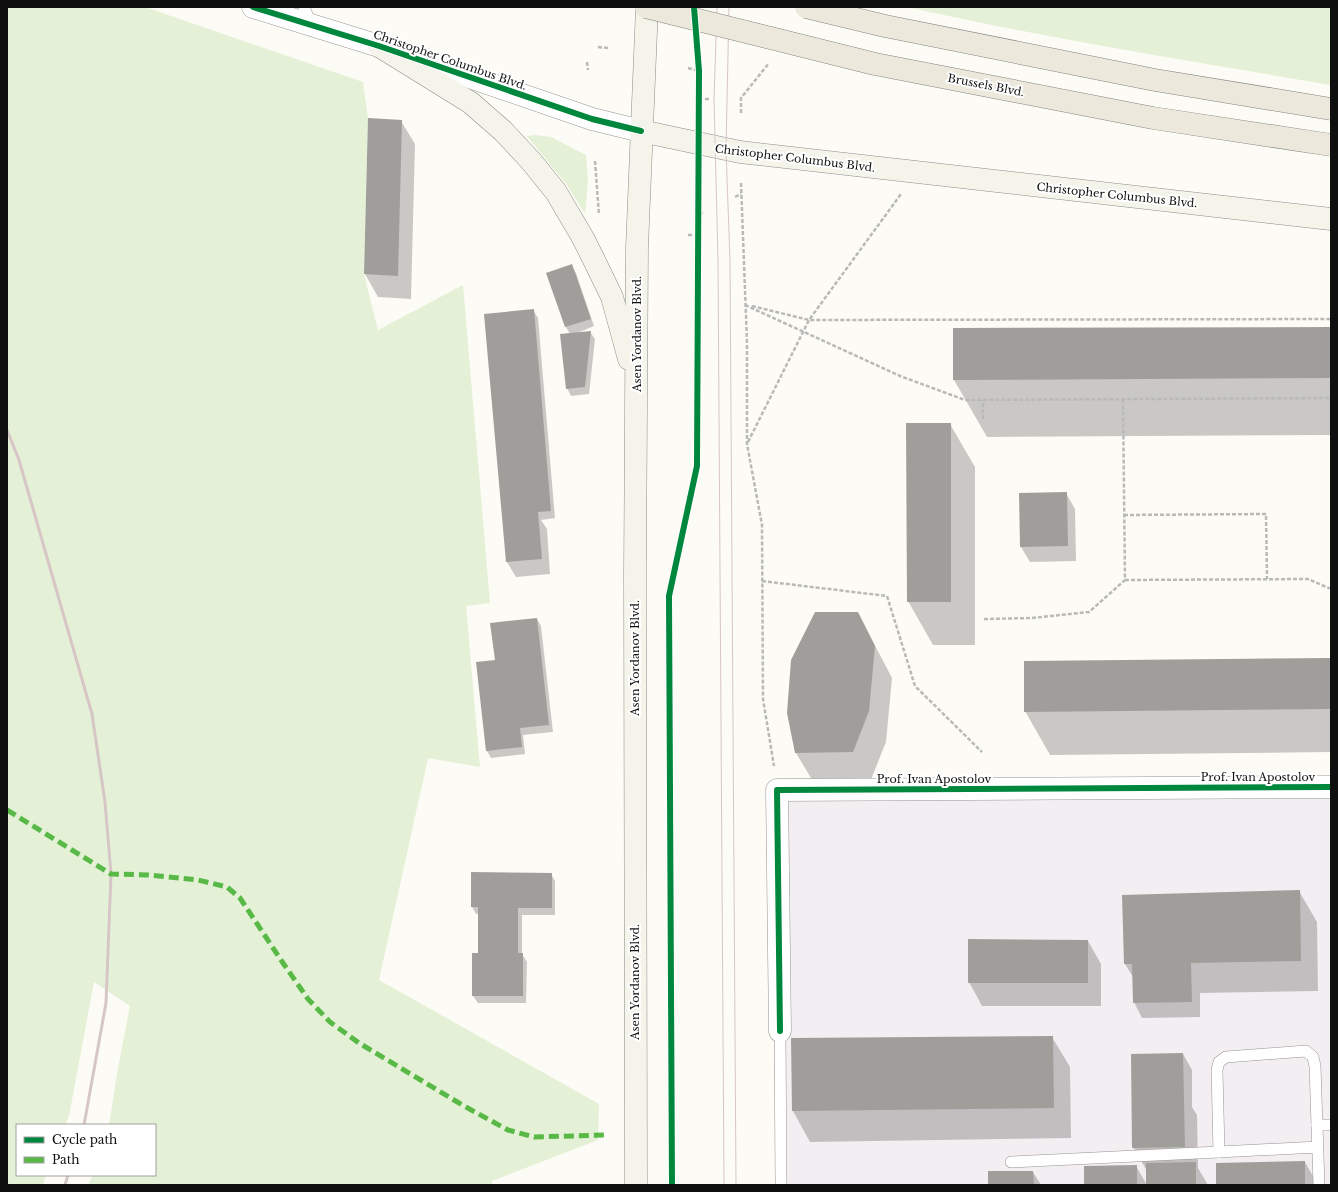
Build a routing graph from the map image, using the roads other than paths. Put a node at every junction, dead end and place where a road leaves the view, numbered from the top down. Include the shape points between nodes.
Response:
1 (253, 7) edge
2 (646, 7) edge
3 (806, 7) edge
4 (307, 16) edge
5 (379, 46) junction
6 (1331, 109) edge
7 (641, 131) junction
8 (1331, 145) edge
9 (1331, 219) edge
10 (637, 384) junction
11 (1331, 786) edge
12 (780, 1030) joint
13 (1317, 1125) junction
14 (1331, 1125) edge
15 (1318, 1147) junction
16 (1219, 1152) junction
17 (1011, 1162) dead end
18 (636, 1185) edge
19 (781, 1185) edge
20 (1319, 1185) edge

1 - 4 street, Christopher Columbus Blvd.
2 - 7 main road, Asen Yordanov Blvd.
2 - 8 main road, Brussels Blvd., bridge via 875,64 1153,118
3 - 6 main road, bridge via 1154,80
4 - 5 street, Christopher Columbus Blvd.
5 - 7 street, Christopher Columbus Blvd. via 592,119
5 - 10 main road via 471,103 508,136 556,192 583,238 612,297
7 - 9 main road, Christopher Columbus Blvd. via 740,152
7 - 10 main road, Asen Yordanov Blvd. via 637,234
10 - 18 main road, Asen Yordanov Blvd.
11 - 12 street, Prof. Ivan Apostolov via 777,790
12 - 19 lane
13 - 14 lane
13 - 15 lane
13 - 16 lane via 1315,1066 1313,1057 1306,1051 1226,1057 1219,1062 1217,1070
15 - 16 lane
15 - 20 lane
16 - 17 lane

